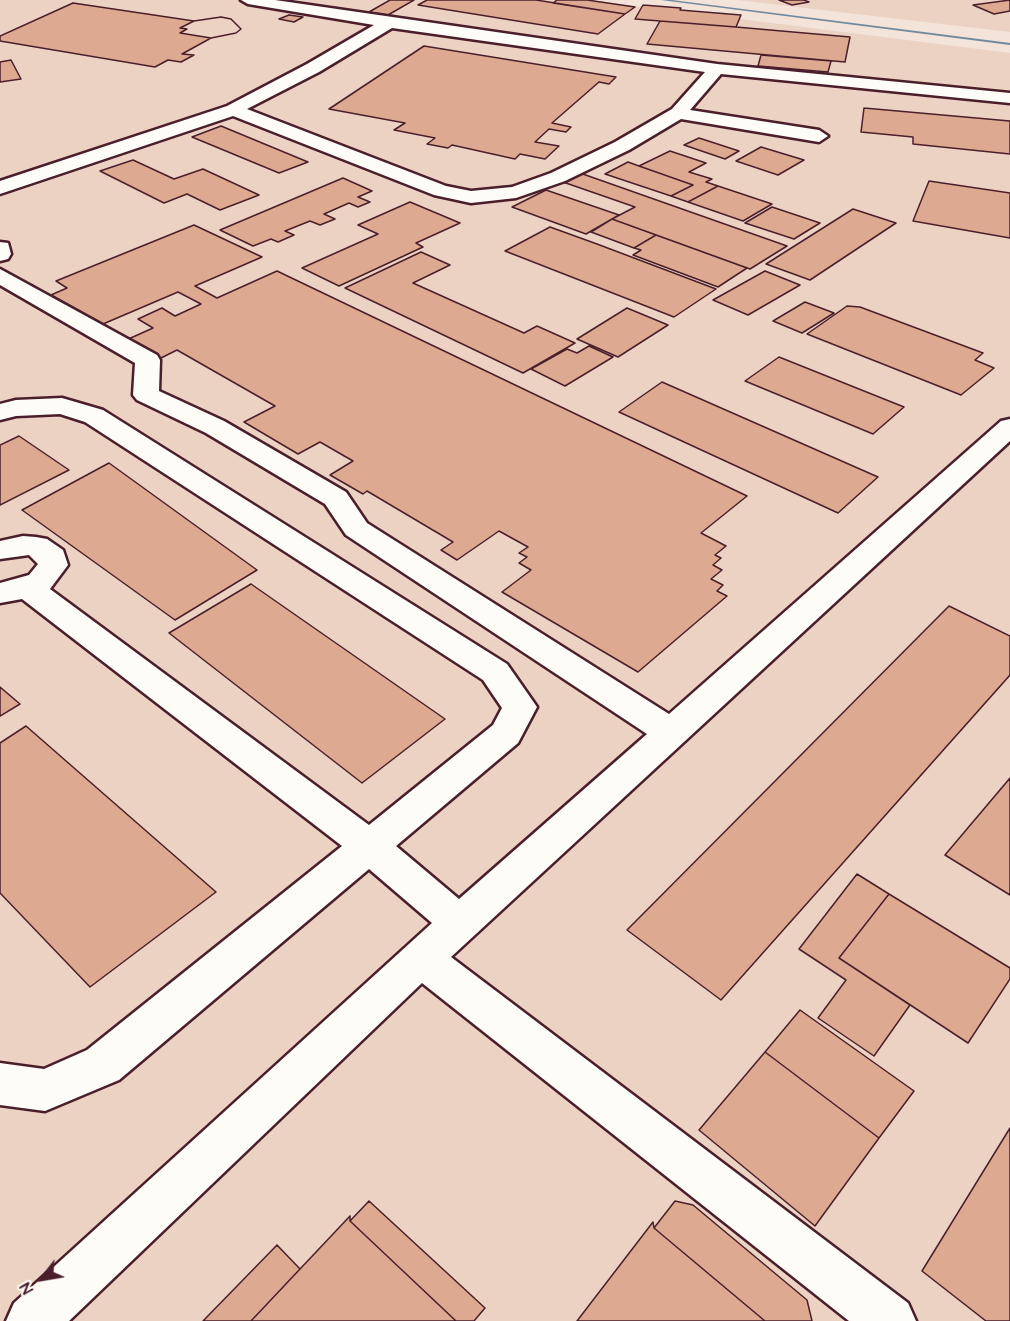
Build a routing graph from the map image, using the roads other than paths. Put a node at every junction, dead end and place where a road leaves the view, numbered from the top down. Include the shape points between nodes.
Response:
1 (248, 0) edge
2 (389, 23) junction
3 (717, 69) junction
4 (1010, 98) edge
5 (233, 110) junction
6 (678, 113) junction
7 (819, 136) dead end
8 (0, 188) edge
9 (0, 248) edge
10 (0, 254) edge
11 (0, 276) edge
12 (0, 412) edge
13 (1010, 427) edge
14 (0, 550) edge
15 (14, 591) edge
16 (672, 733) junction
17 (369, 846) junction
18 (460, 923) junction
19 (420, 958) junction
20 (0, 1084) edge
21 (32, 1321) edge
22 (890, 1321) edge

1 - 2 street
2 - 3 street
2 - 5 street
3 - 4 street
3 - 6 street
5 - 6 street via 441,191 471,196 516,192 558,177
5 - 8 street
6 - 7 street
9 - 10 street
11 - 16 street via 148,360 146,394 215,427 336,498 356,529
12 - 17 street via 62,406 94,416 495,672 520,707 506,734
13 - 16 street
14 - 15 street via 36,546 52,557 49,574
15 - 17 street
16 - 18 street
17 - 18 street
17 - 20 street via 104,1065 45,1090
18 - 19 street
19 - 21 street
19 - 22 street

